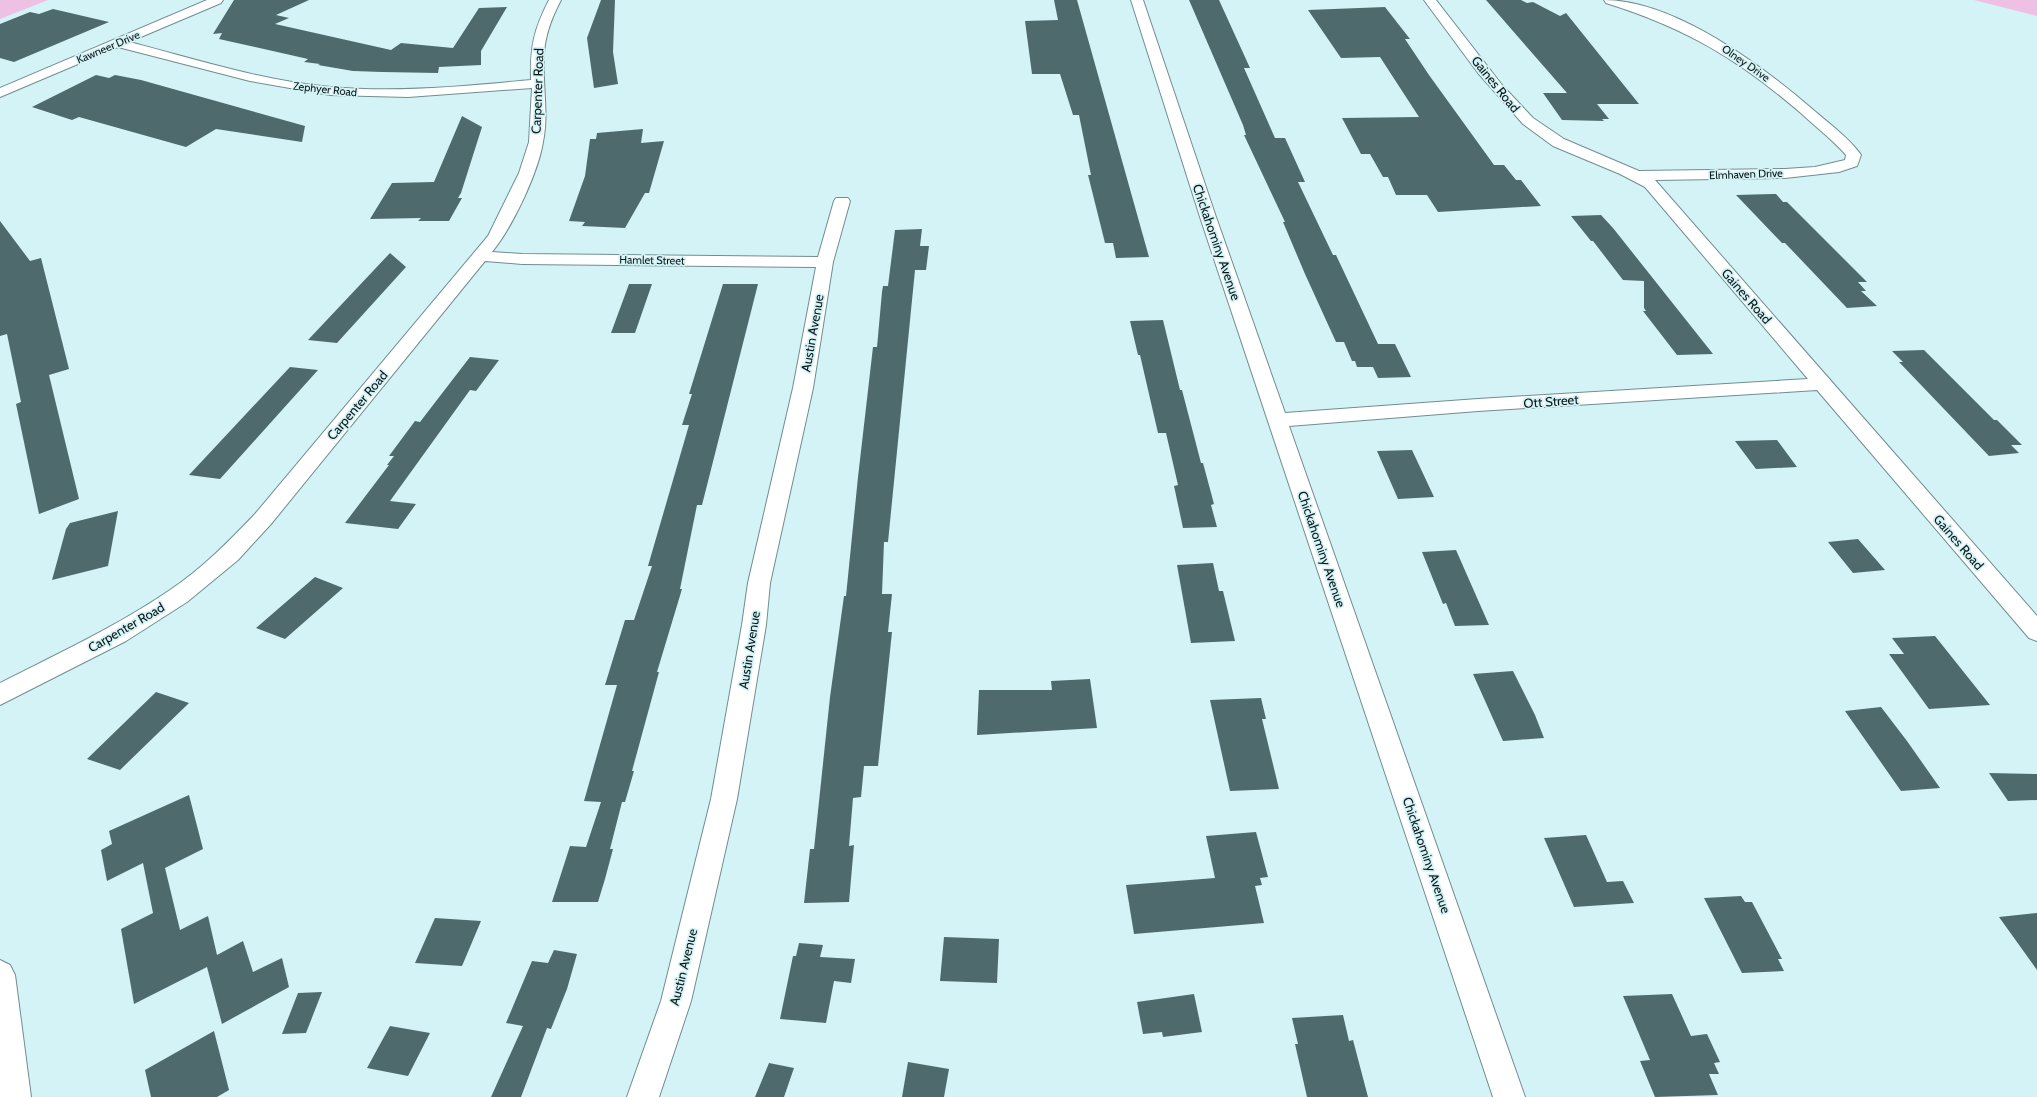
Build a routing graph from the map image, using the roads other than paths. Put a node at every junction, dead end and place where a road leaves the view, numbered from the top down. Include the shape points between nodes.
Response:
1 (217, 0) edge
2 (555, 0) edge
3 (1137, 0) edge
4 (1430, 0) edge
5 (1610, 0) edge
6 (117, 43) junction
7 (538, 83) junction
8 (0, 93) edge
9 (1852, 163) joint
10 (1638, 176) junction
11 (842, 201) dead end
12 (480, 256) junction
13 (824, 262) junction
14 (1823, 384) junction
15 (1278, 420) junction
16 (2037, 632) edge
17 (0, 695) edge
18 (0, 974) edge
19 (15, 1097) edge
20 (643, 1097) edge
21 (1509, 1097) edge

1 - 6 street, Kawneer Drive
2 - 7 street, Carpenter Road via 540,32 537,54
3 - 15 street, Chickahominy Avenue
4 - 10 street, Gaines Road via 1502,94 1535,127 1580,153
5 - 9 street, Olney Drive via 1653,13 1686,27 1739,57 1800,104 1847,147 1854,155
6 - 7 street, Zephyer Road via 260,79 331,91 396,94
6 - 8 street, Kawneer Drive
7 - 12 street, Carpenter Road via 536,142 527,173 495,238
9 - 10 street, Elmhaven Drive via 1847,167 1816,171
10 - 14 street, Gaines Road via 1650,184
11 - 13 street, Austin Avenue
12 - 13 street, Hamlet Street via 522,259
12 - 17 street, Carpenter Road via 263,519 230,554 179,596 118,634
13 - 20 street, Austin Avenue via 803,388 759,583 724,799 676,1001
14 - 15 street, Ott Street
14 - 16 street, Gaines Road
15 - 21 street, Chickahominy Avenue
18 - 19 street

